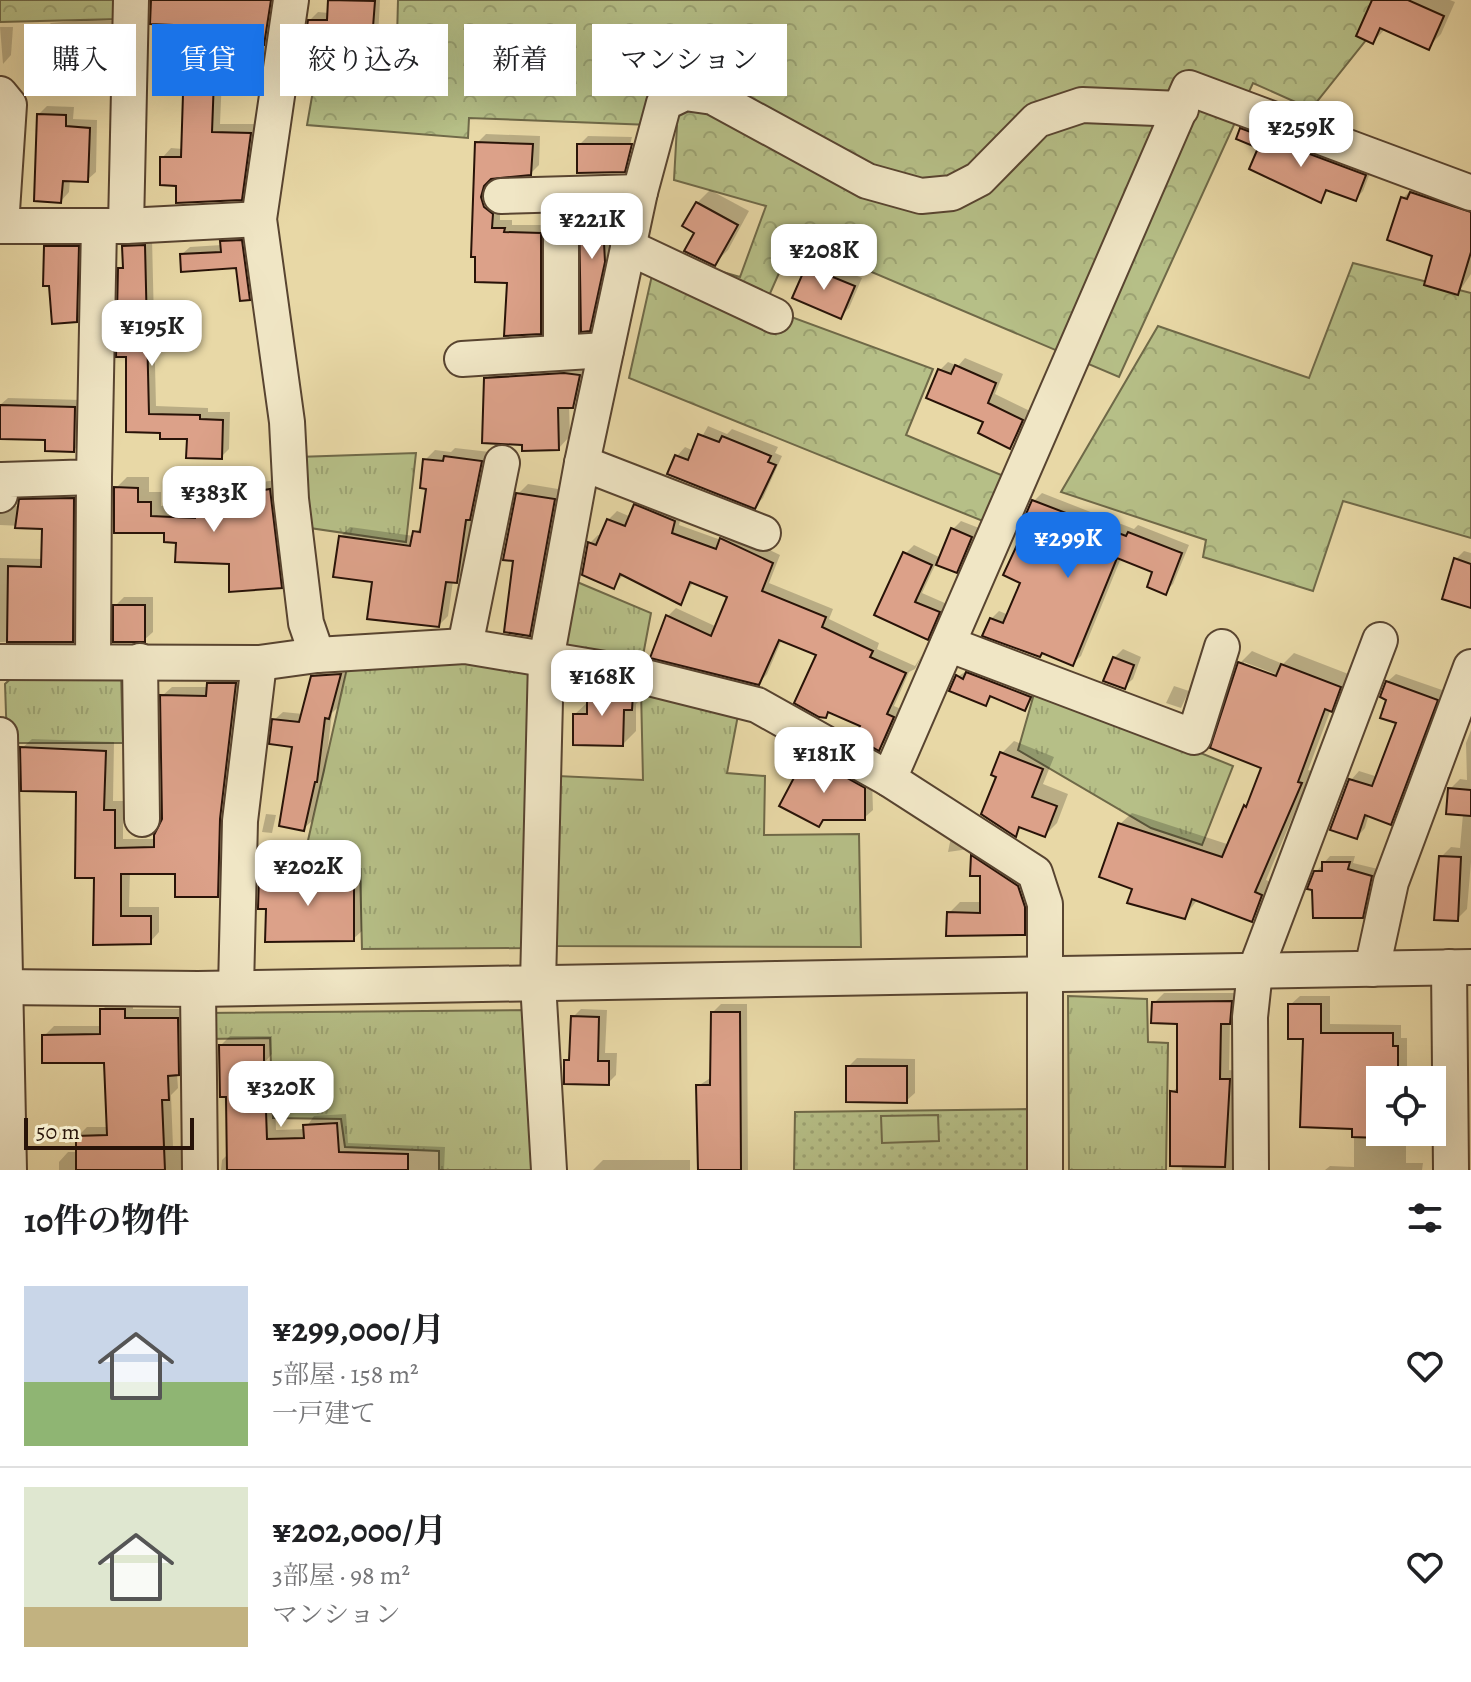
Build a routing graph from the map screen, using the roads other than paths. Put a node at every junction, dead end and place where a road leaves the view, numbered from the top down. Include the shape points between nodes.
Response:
1 (131, 0) edge
2 (291, 0) edge
3 (0, 94) edge
4 (1181, 109) junction
5 (640, 192) junction
6 (1471, 193) edge
7 (501, 196) dead end
8 (259, 219) junction
9 (561, 222) dead end
10 (0, 226) edge
11 (113, 226) junction
12 (628, 247) junction
13 (775, 316) dead end
14 (606, 350) junction
15 (561, 351) junction
16 (462, 359) dead end
17 (502, 463) dead end
18 (582, 463) junction
19 (94, 477) junction
20 (0, 495) edge
21 (763, 533) dead end
22 (1380, 640) dead end
23 (948, 644) junction
24 (465, 646) junction
25 (1222, 647) dead end
26 (317, 655) junction
27 (546, 660) junction
28 (140, 661) junction
29 (0, 662) edge
30 (93, 662) junction
31 (259, 663) junction
32 (1471, 667) edge
33 (0, 735) edge
34 (889, 779) junction
35 (142, 819) dead end
36 (1460, 967) edge
37 (1372, 969) junction
38 (1255, 971) junction
39 (1044, 972) junction
40 (538, 983) junction
41 (2, 987) edge
42 (236, 988) junction
43 (198, 989) junction
44 (9, 1170) edge
45 (200, 1170) edge
46 (549, 1170) edge
47 (1045, 1170) edge
48 (1251, 1170) edge
49 (1451, 1170) edge

1 - 11 street
2 - 8 street
3 - 10 street via 9,105
4 - 5 street via 1082,105 1037,120 979,179 952,193 921,196 867,181 713,97 685,93 664,103
4 - 6 street via 1189,88
4 - 23 street
5 - 7 street
5 - 12 street
8 - 11 street
8 - 26 street via 287,422 306,623
9 - 15 street
10 - 11 street
11 - 19 street
12 - 13 street
12 - 14 street
14 - 15 street
14 - 18 street
15 - 16 street
17 - 24 street
18 - 21 street
18 - 27 street
19 - 20 street via 2,480
19 - 30 street
22 - 38 street
23 - 25 street via 1194,737
23 - 34 street
24 - 26 street
24 - 27 street
26 - 31 street
27 - 34 street via 629,673 757,705
27 - 40 street
28 - 30 street
28 - 31 street
28 - 35 street
29 - 30 street
31 - 42 street via 240,821
32 - 37 street via 1391,882
33 - 41 street
34 - 39 street via 1035,873 1045,904
36 - 37 street
36 - 49 street
37 - 38 street
38 - 39 street
38 - 48 street via 1250,1017
39 - 40 street
39 - 47 street
40 - 42 street
40 - 46 street
41 - 43 street
41 - 44 street
42 - 43 street
43 - 45 street

